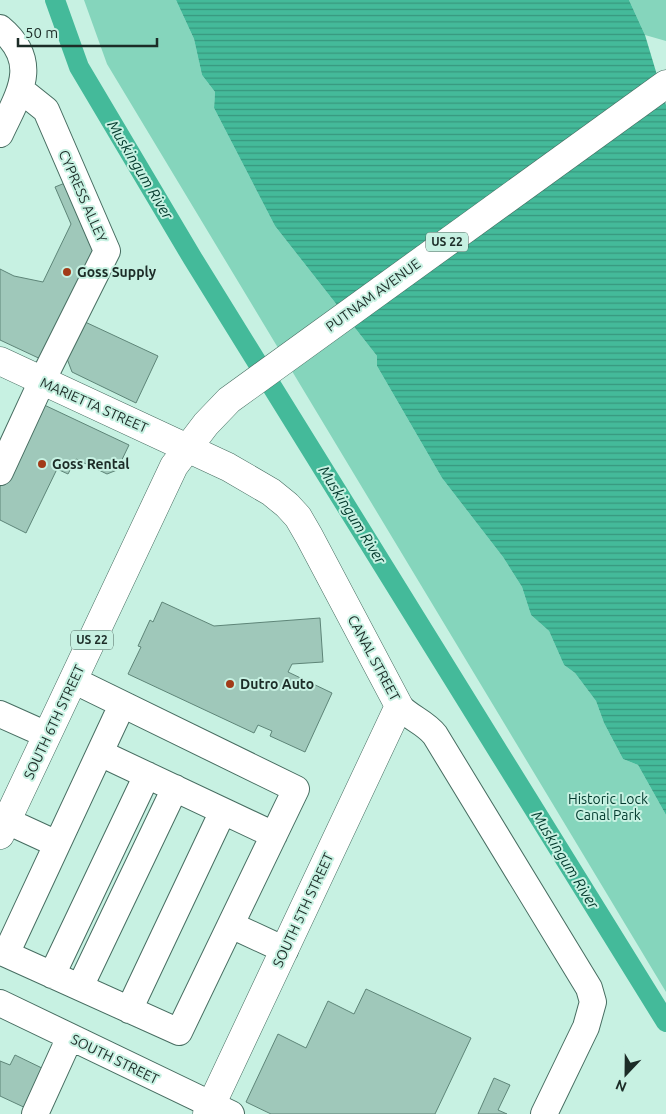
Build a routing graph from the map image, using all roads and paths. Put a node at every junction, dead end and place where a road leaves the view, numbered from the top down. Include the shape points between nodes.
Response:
1 (0, 28) edge
2 (666, 84) edge
3 (20, 90) junction
4 (0, 134) edge
5 (0, 361) edge
6 (42, 381) junction
7 (188, 448) junction
8 (0, 472) edge
9 (73, 680) junction
10 (122, 705) junction
11 (399, 706) junction
12 (0, 714) edge
13 (48, 735) junction
14 (100, 753) junction
15 (147, 775) junction
16 (175, 788) junction
17 (223, 811) junction
18 (3, 828) edge
19 (274, 835) junction
20 (57, 844) junction
21 (230, 925) junction
22 (285, 950) junction
23 (52, 975) junction
24 (80, 988) junction
25 (0, 1003) edge
26 (129, 1010) junction
27 (70, 1037) junction
28 (217, 1111) edge
29 (35, 1114) edge
30 (544, 1114) edge

1 - 3 street via 14,42 20,54 24,72
2 - 7 main road, PUTNAM AVENUE / US 22 via 229,400
3 - 4 street
3 - 6 street, CYPRESS ALLEY via 46,110 107,251
5 - 6 main road, MARIETTA STREET
6 - 7 main road, MARIETTA STREET
6 - 8 street, CYPRESS ALLEY
7 - 9 main road, SOUTH 6TH STREET / US 22 via 174,466
7 - 11 main road, CANAL STREET via 228,466 271,492 298,517
9 - 10 street
9 - 13 main road, SOUTH 6TH STREET / US 22
10 - 14 street
10 - 19 street via 296,790
11 - 22 main road, SOUTH 5TH STREET
11 - 30 street, CANAL STREET via 435,735 589,988 593,1002 586,1027
12 - 13 street
13 - 18 main road, SOUTH 6TH STREET / US 22
14 - 15 street
14 - 20 street
15 - 16 street
15 - 23 street
16 - 17 street
16 - 24 street
17 - 19 street
17 - 26 street
18 - 20 street
19 - 21 street
20 - 23 street via 6,954
21 - 22 street
21 - 26 street via 178,1032
22 - 28 main road, SOUTH 5TH STREET
23 - 24 street
24 - 26 street
25 - 27 street, SOUTH STREET
27 - 28 street, SOUTH STREET
27 - 29 street

